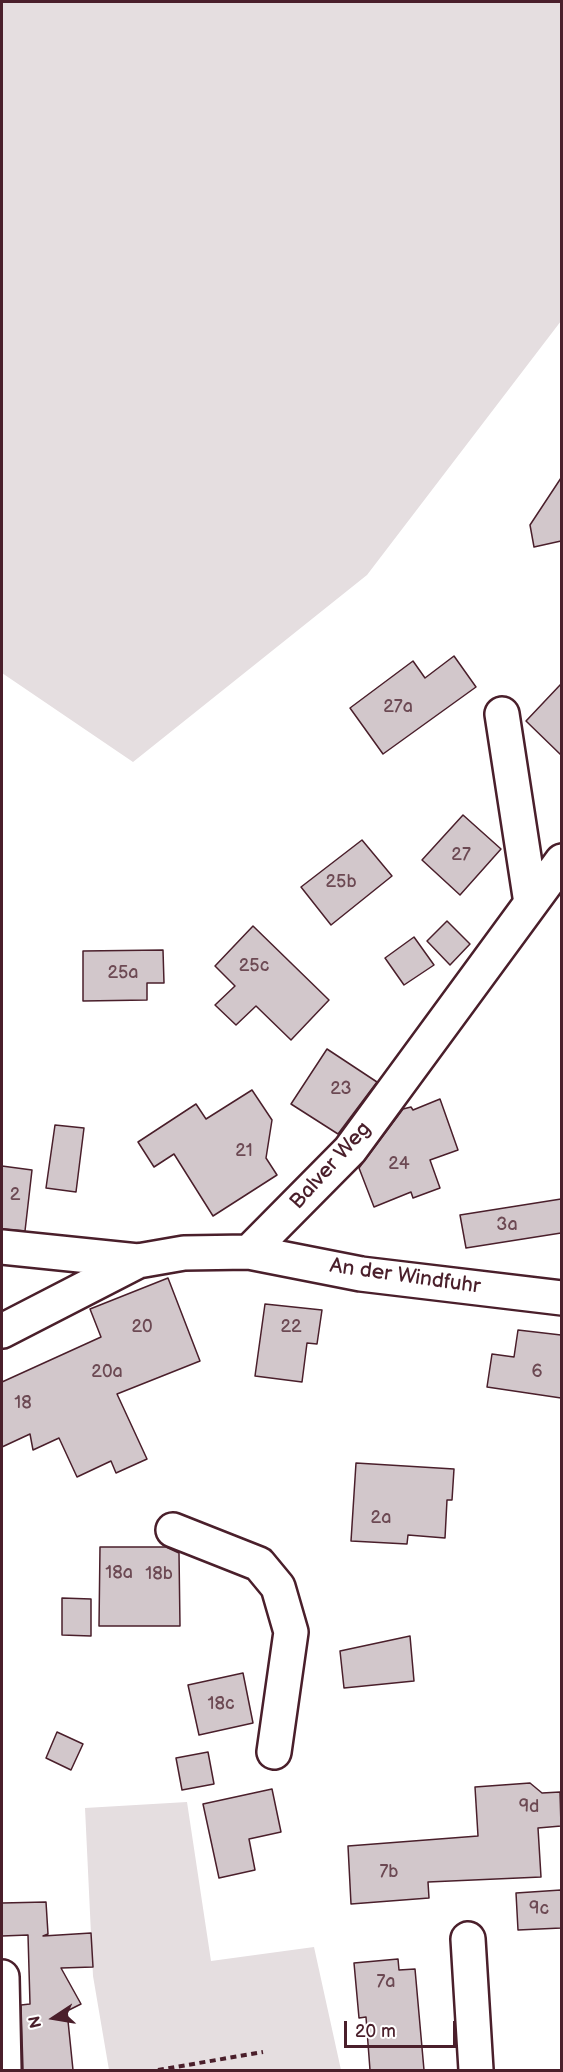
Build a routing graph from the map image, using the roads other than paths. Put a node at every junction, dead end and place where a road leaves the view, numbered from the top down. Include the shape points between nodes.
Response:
1 (502, 714) dead end
2 (561, 861) edge
3 (531, 903) junction
4 (2, 1247) edge
5 (249, 1252) junction
6 (138, 1261) junction
7 (561, 1298) edge
8 (2, 1331) edge
9 (173, 1530) dead end
10 (274, 1752) dead end
11 (468, 1939) dead end
12 (2, 1977) edge
13 (4, 2070) edge
14 (476, 2070) edge

1 - 3 street
2 - 3 street, Balver Weg
3 - 5 street, Balver Weg via 350,1150
4 - 6 street
5 - 6 street via 184,1253
5 - 7 street, An der Windfuhr via 361,1274
6 - 8 street
9 - 10 street via 259,1564 278,1587 291,1632
11 - 14 street
12 - 13 street

